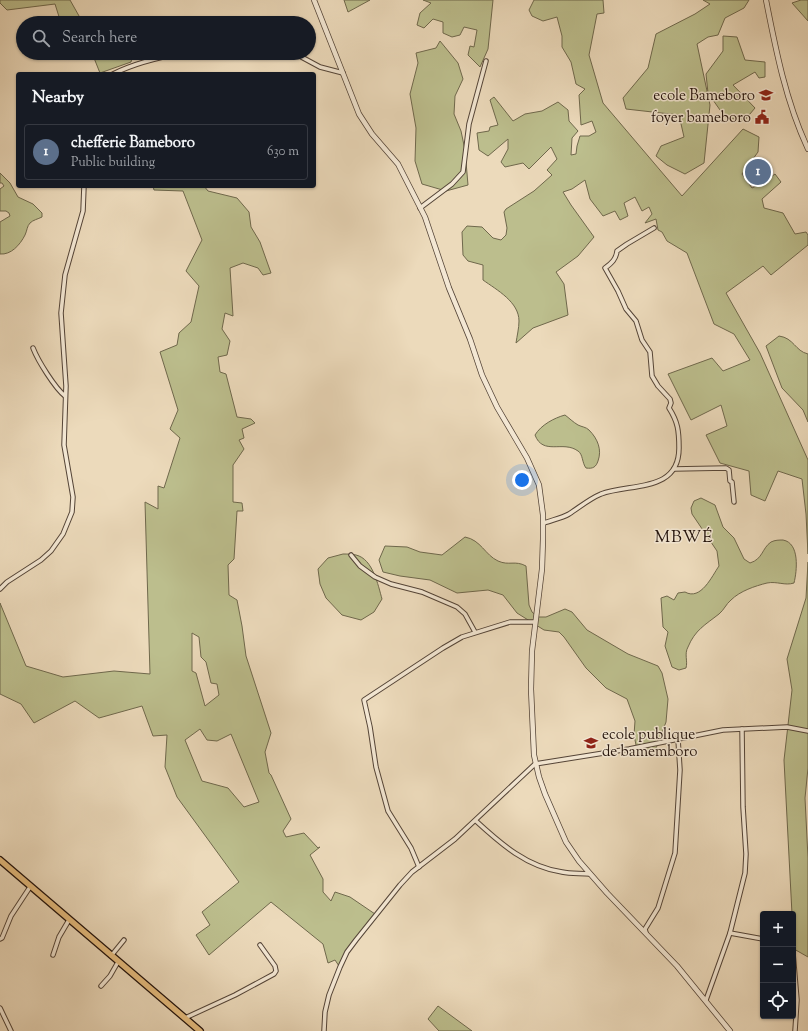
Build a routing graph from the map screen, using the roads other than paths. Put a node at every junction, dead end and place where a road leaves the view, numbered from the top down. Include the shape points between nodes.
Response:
1 (314, 0) edge
2 (766, 0) edge
3 (152, 60) edge
4 (307, 60) edge
5 (486, 61) dead end
6 (118, 72) edge
7 (343, 73) junction
8 (808, 149) edge
9 (84, 188) edge
10 (420, 208) junction
11 (654, 228) dead end
12 (33, 348) dead end
13 (65, 396) junction
14 (674, 469) junction
15 (734, 502) dead end
16 (544, 523) junction
17 (351, 555) dead end
18 (0, 589) edge
19 (535, 622) junction
20 (475, 632) junction
21 (742, 729) junction
22 (808, 731) edge
23 (678, 739) junction
24 (535, 764) junction
25 (476, 821) junction
26 (0, 860) edge
27 (419, 867) junction
28 (590, 874) junction
29 (30, 887) junction
30 (69, 920) junction
31 (730, 933) junction
32 (646, 934) junction
33 (760, 938) edge
34 (0, 940) edge
35 (124, 940) dead end
36 (260, 945) dead end
37 (53, 955) dead end
38 (111, 956) junction
39 (118, 962) junction
40 (796, 983) edge
41 (101, 986) dead end
42 (706, 1000) junction
43 (0, 1008) edge
44 (185, 1018) junction
45 (11, 1031) edge
46 (200, 1031) edge
47 (324, 1031) edge
48 (730, 1031) edge
49 (795, 1031) edge

1 - 7 street
2 - 8 street via 788,95
3 - 6 street
4 - 7 street via 320,67
5 - 10 street via 468,128 463,172 452,184
7 - 10 street via 362,119 398,164
9 - 13 street via 83,211 65,275 62,300
10 - 16 street via 485,382 536,475
11 - 14 street via 617,251 613,262 605,268 626,309 636,321 642,340 650,352 652,376 670,399 668,408 679,431 679,452
12 - 13 street via 58,390
13 - 18 street via 64,445 73,497 72,512 63,534 51,551
14 - 15 street via 726,468 729,470 733,486
14 - 16 street via 660,480 605,493 568,515
16 - 19 street via 542,570
17 - 20 street via 367,572 380,579 422,592 457,607 465,614
19 - 20 street via 510,622
19 - 24 street via 531,672
20 - 27 street via 447,645 364,700 376,767 388,811 411,848
21 - 22 street via 787,727
21 - 23 street via 716,731
21 - 31 street via 746,866
23 - 24 street
23 - 32 street via 680,770 675,852 658,908 645,929
24 - 25 street
24 - 28 street via 541,785 563,836
25 - 27 street
25 - 28 street via 508,849 535,864 562,872
26 - 29 main road
27 - 47 street via 400,885 347,952 327,1002
28 - 32 street
29 - 30 main road
29 - 34 street via 11,916
30 - 37 street
30 - 38 main road
31 - 33 street
31 - 42 street
32 - 42 street
35 - 38 street
36 - 44 street via 275,966 274,974
38 - 39 main road
39 - 41 street
39 - 44 main road
40 - 49 street
42 - 48 street
43 - 45 street
44 - 46 main road

